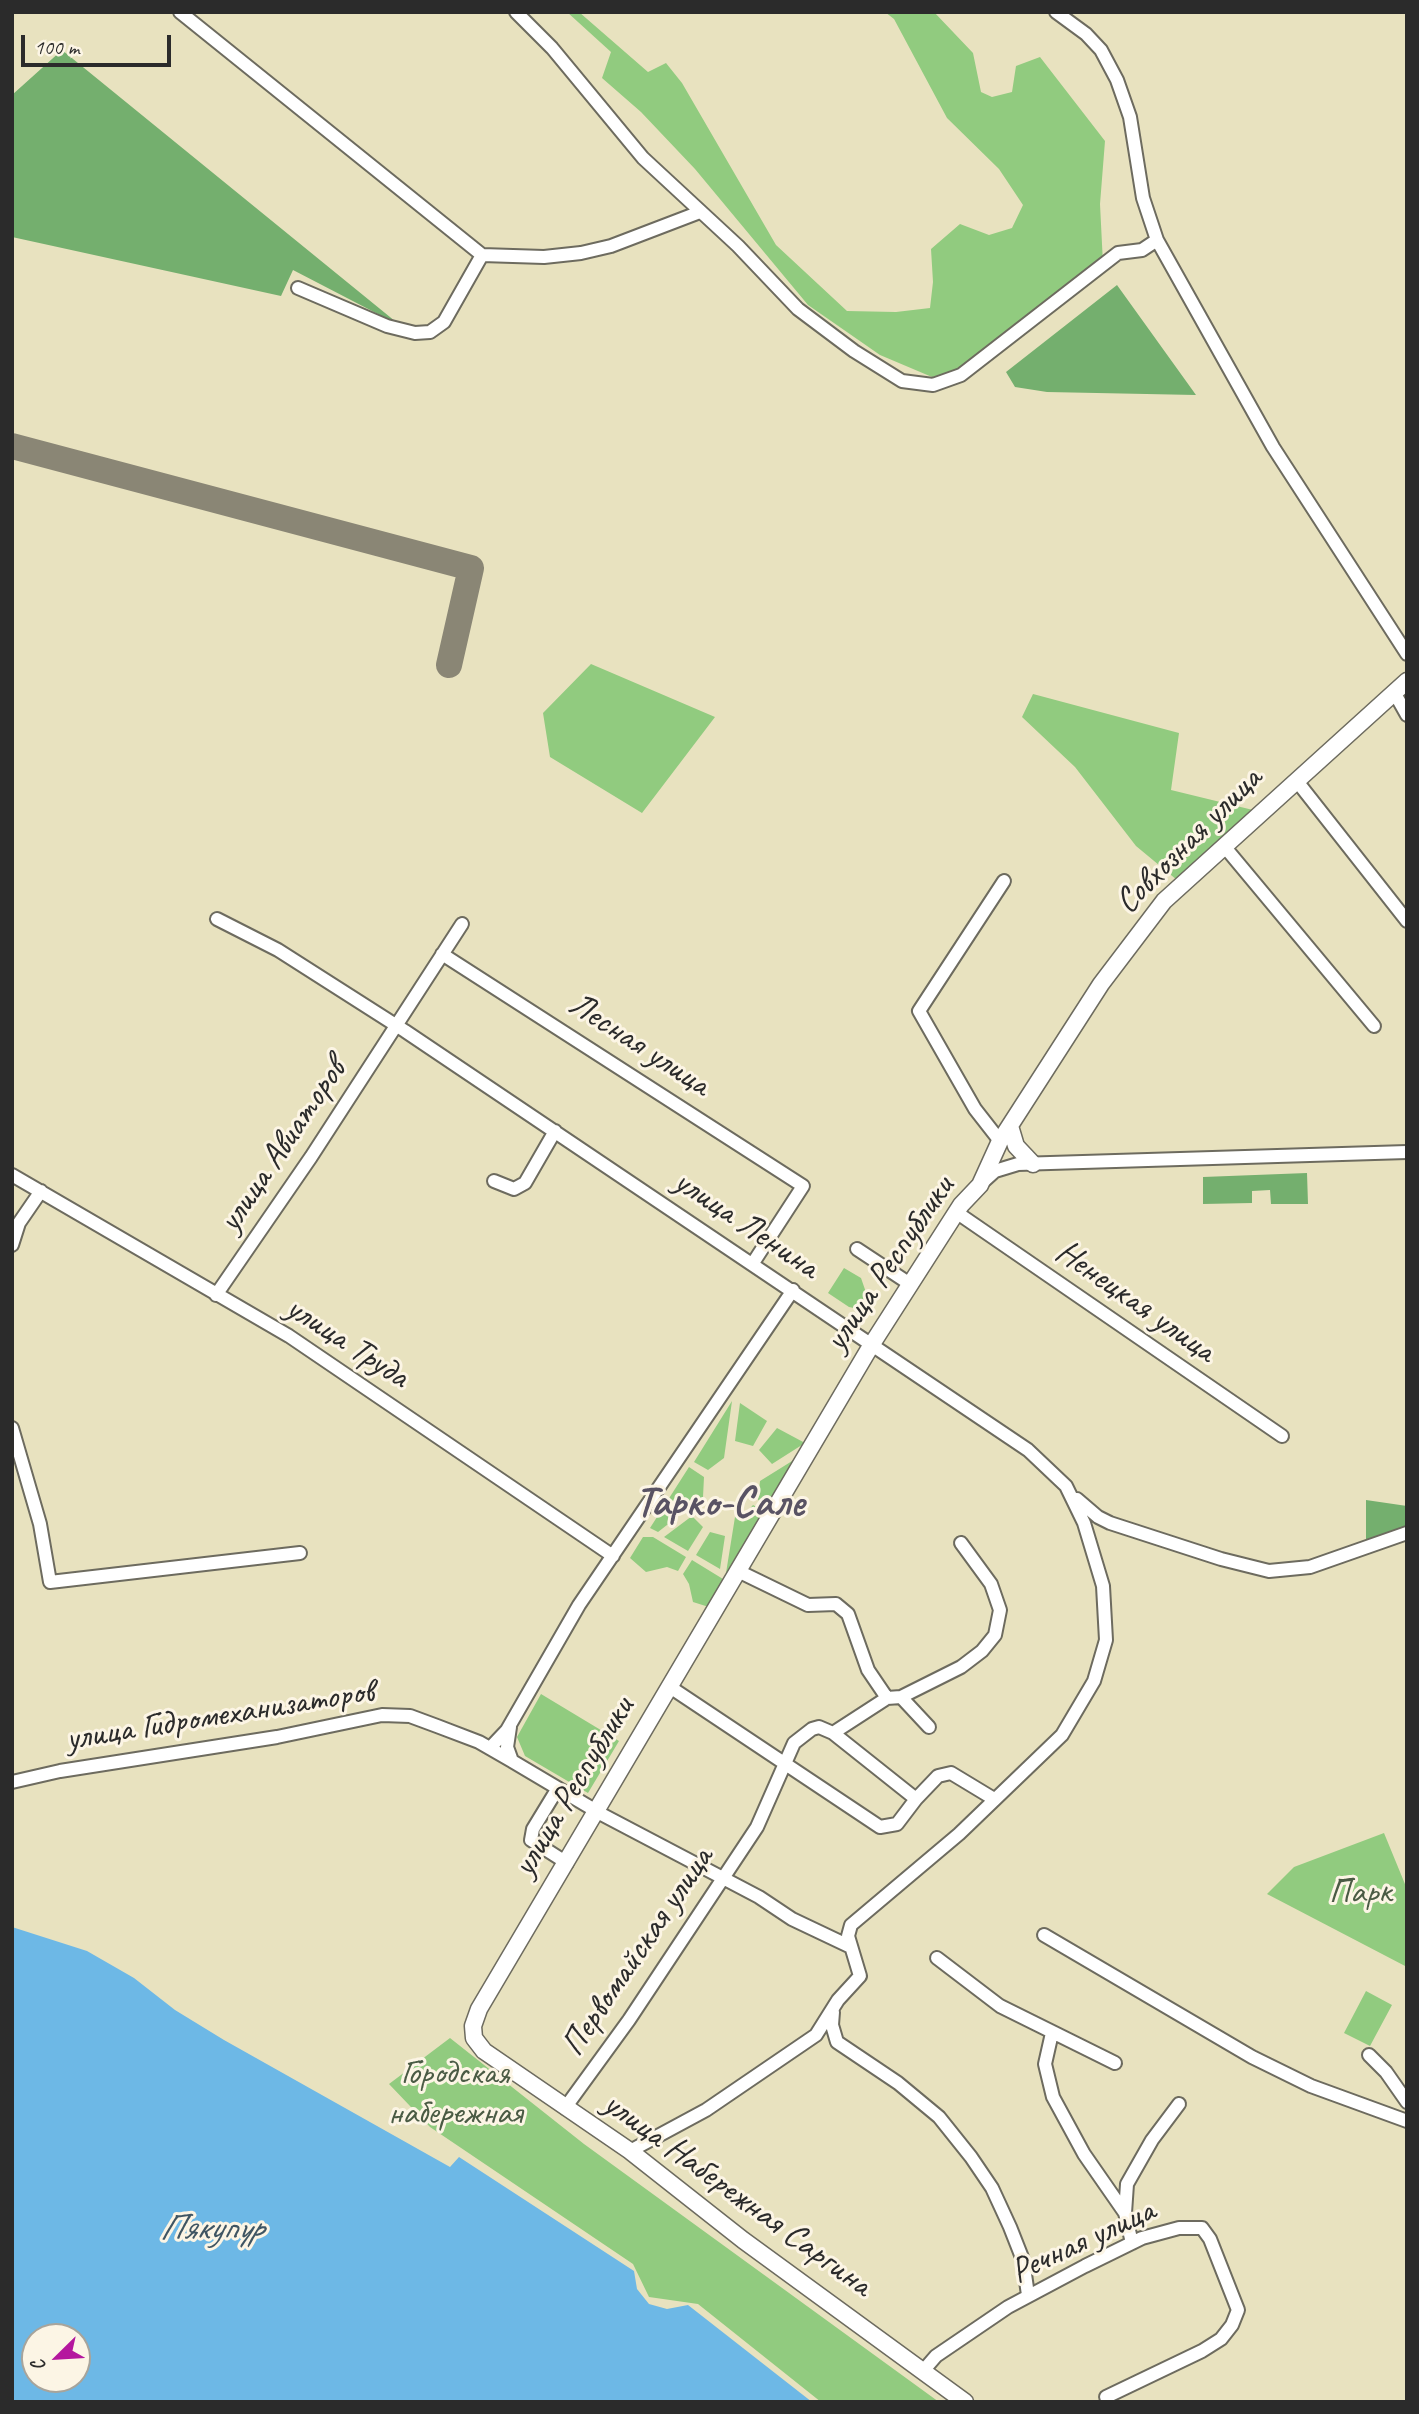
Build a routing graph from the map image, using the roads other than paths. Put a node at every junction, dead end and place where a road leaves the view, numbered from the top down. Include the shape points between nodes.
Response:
1 (180, 12) edge
2 (516, 12) edge
3 (1056, 12) edge
4 (700, 212) junction
5 (1157, 240) junction
6 (482, 255) junction
7 (298, 288) dead end
8 (1407, 654) edge
9 (1401, 687) edge
10 (1407, 715) edge
11 (1296, 780) junction
12 (1223, 846) junction
13 (1004, 881) dead end
14 (217, 919) dead end
15 (1407, 921) edge
16 (462, 924) dead end
17 (442, 954) junction
18 (397, 1026) junction
19 (1374, 1026) dead end
20 (1010, 1126) junction
21 (555, 1131) junction
22 (1000, 1141) junction
23 (1407, 1152) edge
24 (1032, 1164) junction
25 (12, 1175) edge
26 (494, 1181) dead end
27 (980, 1185) junction
28 (41, 1191) junction
29 (956, 1212) junction
30 (12, 1245) edge
31 (857, 1248) dead end
32 (753, 1263) junction
33 (911, 1284) junction
34 (793, 1290) junction
35 (216, 1296) junction
36 (872, 1344) junction
37 (12, 1428) edge
38 (1282, 1436) dead end
39 (1071, 1494) junction
40 (1110, 1523) junction
41 (1407, 1533) edge
42 (1088, 1537) junction
43 (961, 1543) dead end
44 (300, 1553) dead end
45 (613, 1556) junction
46 (738, 1571) junction
47 (670, 1687) junction
48 (901, 1697) junction
49 (887, 1698) junction
50 (511, 1724) junction
51 (929, 1727) dead end
52 (833, 1733) junction
53 (490, 1748) junction
54 (512, 1761) junction
55 (787, 1765) junction
56 (12, 1782) edge
57 (558, 1788) junction
58 (916, 1798) junction
59 (994, 1799) junction
60 (597, 1812) junction
61 (566, 1863) junction
62 (721, 1878) junction
63 (1044, 1935) dead end
64 (851, 1947) junction
65 (937, 1958) dead end
66 (833, 2011) junction
67 (1052, 2033) junction
68 (816, 2035) junction
69 (474, 2038) joint
70 (837, 2042) junction
71 (1369, 2055) dead end
72 (1115, 2063) dead end
73 (1407, 2102) edge
74 (1179, 2104) dead end
75 (565, 2108) junction
76 (1407, 2122) edge
77 (630, 2151) junction
78 (1125, 2213) junction
79 (1132, 2243) junction
80 (1028, 2295) junction
81 (923, 2371) junction
82 (1106, 2398) dead end
83 (965, 2402) edge

1 - 6 street
2 - 4 street via 643,158
3 - 5 street via 1086,34 1117,80 1130,117 1143,198
4 - 5 street via 798,309 854,351 902,381 933,385 961,375 1118,253 1142,250
4 - 6 street via 580,253
5 - 8 street via 1273,447
6 - 7 street via 444,322 430,332 387,326
9 - 10 street
9 - 11 main road, Совхозная улица
11 - 12 main road, Совхозная улица
11 - 15 street
12 - 19 street
12 - 20 main road, Совхозная улица via 1164,901 1101,984
13 - 22 street via 919,1011 975,1109
14 - 18 street, улица Ленина via 278,950
16 - 17 street, улица Авиаторов
17 - 18 street, улица Авиаторов
17 - 32 street, Лесная улица via 803,1186
18 - 21 street, улица Ленина
18 - 35 street, улица Авиаторов
20 - 22 main road, Совхозная улица
20 - 24 main road via 1016,1146
21 - 26 street via 526,1183 514,1189
21 - 32 street, улица Ленина
22 - 27 main road, Совхозная улица
23 - 24 street, улица Республики
24 - 27 street, улица Республики via 995,1171
25 - 28 street, улица Труда
27 - 29 main road, улица Республики
28 - 30 street via 19,1223
28 - 35 street, улица Труда
29 - 33 main road, улица Республики
29 - 38 street, Ненецкая улица
31 - 33 street
32 - 34 street, улица Ленина
33 - 36 main road, улица Республики
34 - 36 street, улица Ленина
34 - 45 street
35 - 45 street, улица Труда via 341,1370
36 - 39 street, улица Ленина via 1028,1450
36 - 46 main road, улица Республики
37 - 44 street via 40,1524 50,1582
39 - 40 street, улица Ленина
39 - 42 street, улица Ленина
40 - 41 street, улица Ленина via 1269,1571 1310,1567
40 - 42 street
42 - 59 street, улица Ленина via 1107,1616 1106,1640 1094,1681 1062,1735
43 - 48 street via 991,1584 1000,1610 995,1635 961,1667
45 - 50 street via 579,1605
46 - 47 main road, улица Республики
46 - 49 street via 808,1605 836,1604 848,1614 868,1670
47 - 55 street
47 - 60 main road, улица Республики
48 - 49 street
48 - 51 street
49 - 52 street
50 - 53 street
50 - 54 street via 508,1747
52 - 55 street, Первомайская улица via 820,1727 803,1735 789,1753
52 - 58 street
53 - 54 street, улица Гидромеханизаторов
53 - 56 street, улица Гидромеханизаторов via 410,1716 382,1715
54 - 57 street, улица Гидромеханизаторов
55 - 58 street via 880,1827 897,1824
55 - 62 street, Первомайская улица via 757,1827
57 - 60 street, улица Гидромеханизаторов
57 - 61 street via 531,1840
58 - 59 street via 938,1776 951,1773
59 - 64 street, улица Ленина via 851,1925
60 - 61 main road, улица Республики
60 - 62 street, улица Гидромеханизаторов
61 - 69 main road, улица Республики via 479,2009
62 - 64 street, улица Гидромеханизаторов
62 - 75 street, Первомайская улица via 629,2020
63 - 76 street via 1252,2057 1311,2086
64 - 66 street via 860,1976
65 - 67 street via 1000,2006
66 - 68 street
66 - 70 street
67 - 72 street
67 - 78 street via 1045,2064 1053,2097 1084,2154
68 - 70 street
68 - 77 street via 706,2110
69 - 75 main road, улица Набережная Саргина via 484,2051
70 - 80 street via 898,2082 960,2141 992,2188 1010,2227 1023,2260
71 - 73 street
74 - 78 street via 1127,2184
75 - 77 main road, улица Набережная Саргина
77 - 81 main road, улица Набережная Саргина
78 - 79 street
79 - 80 street, Речная улица
79 - 82 street, Речная улица via 1179,2228 1202,2228 1238,2310 1221,2339
80 - 81 street, Речная улица via 955,2343
81 - 83 main road, улица Набережная Саргина

